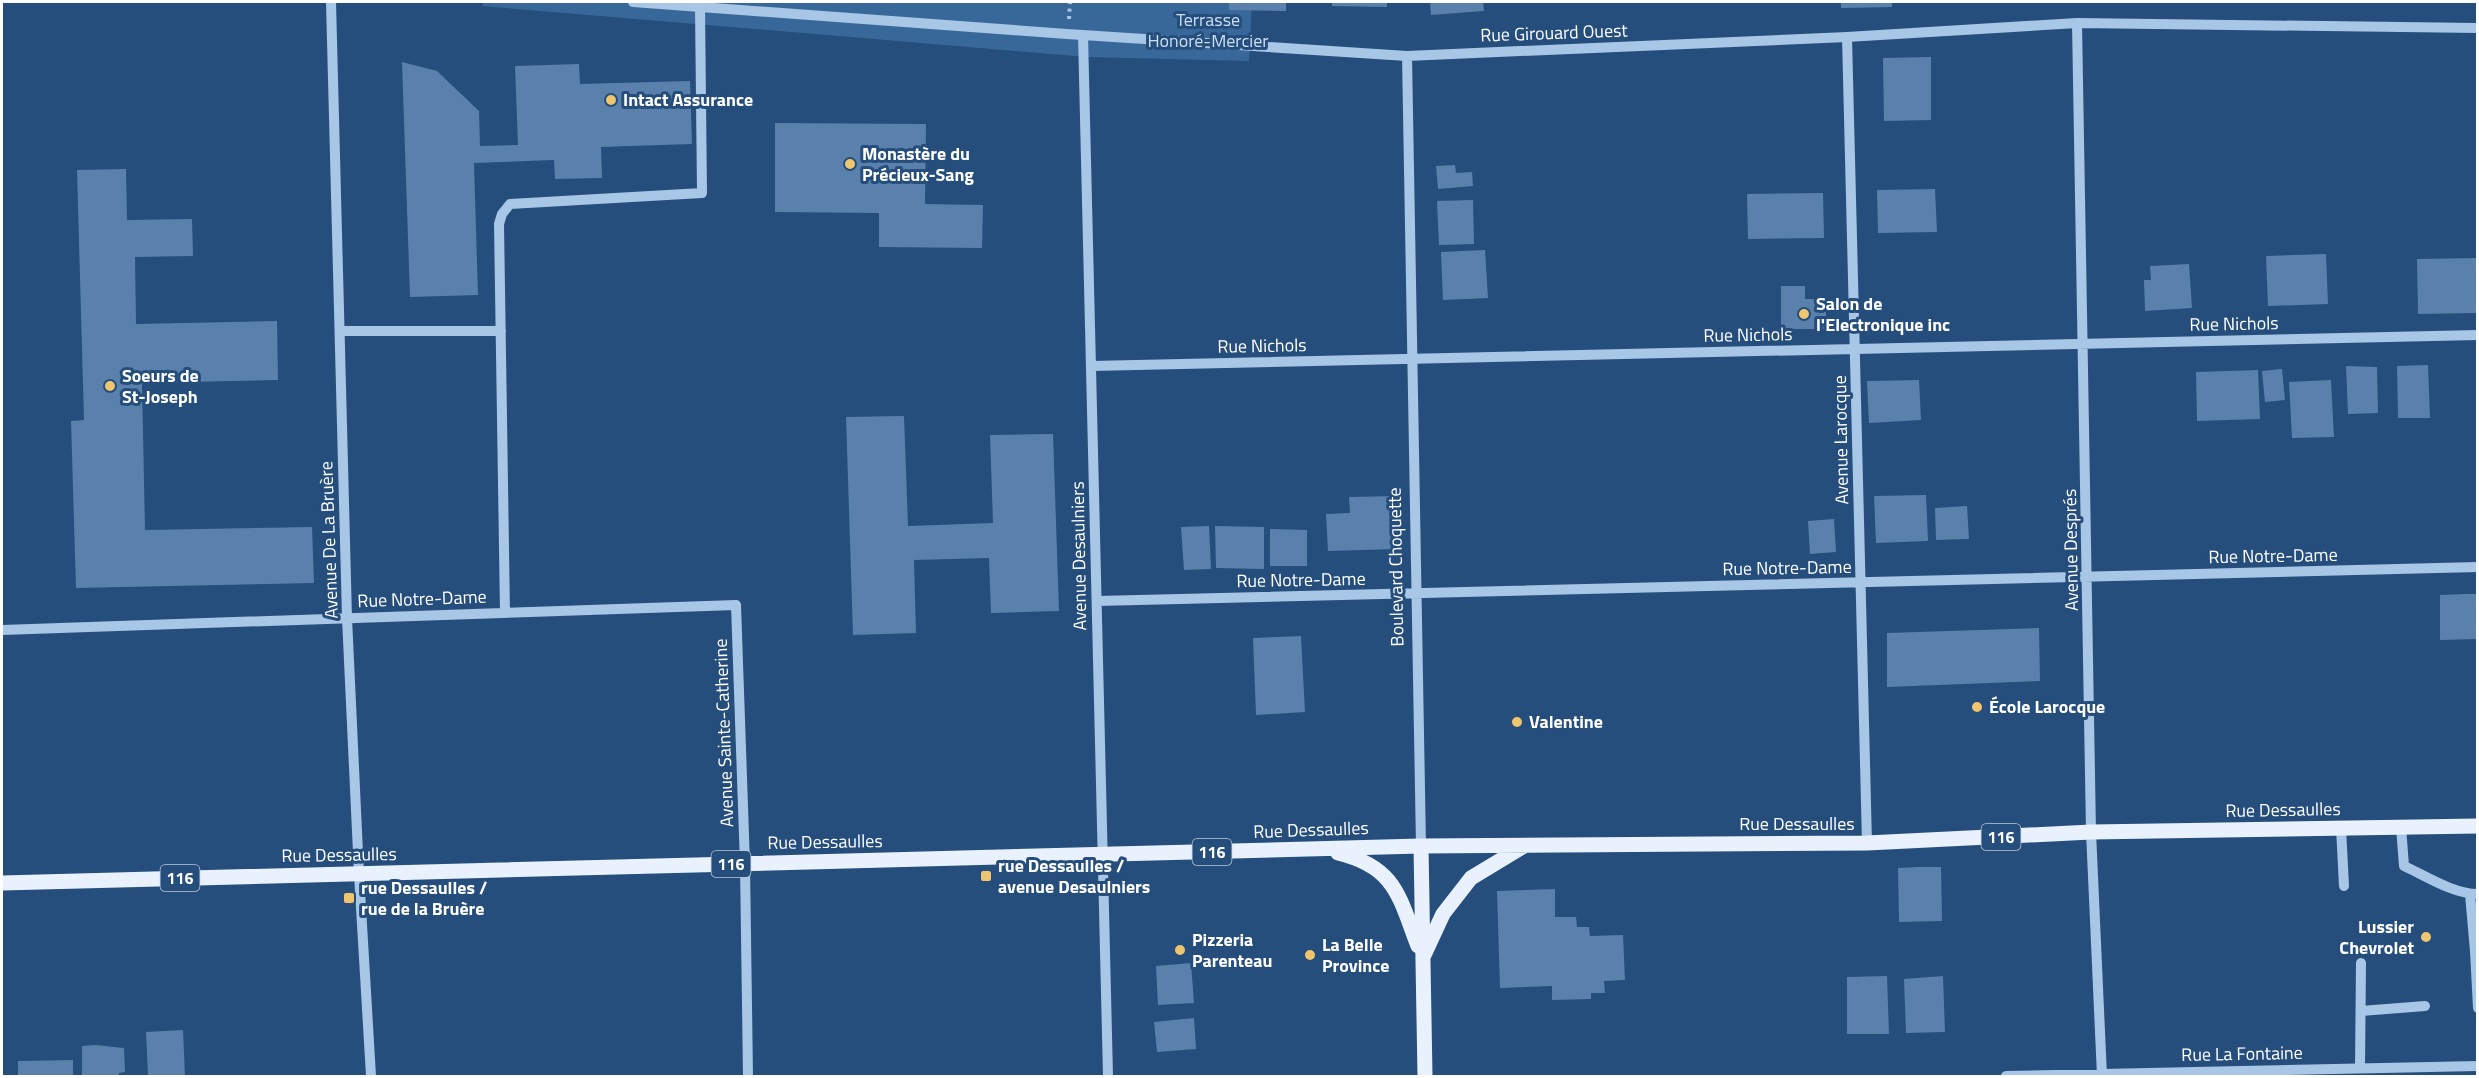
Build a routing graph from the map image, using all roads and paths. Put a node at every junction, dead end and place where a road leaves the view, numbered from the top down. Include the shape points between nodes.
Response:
1 (331, 2) edge
2 (633, 2) edge
3 (700, 6) junction
4 (2077, 23) junction
5 (2478, 28) edge
6 (1083, 35) junction
7 (1847, 37) junction
8 (1407, 56) junction
9 (340, 331) junction
10 (501, 331) junction
11 (2478, 335) edge
12 (2084, 344) junction
13 (1855, 349) junction
14 (1412, 359) junction
15 (1091, 366) junction
16 (2478, 567) edge
17 (2088, 577) junction
18 (1861, 583) junction
19 (1416, 594) junction
20 (1097, 602) junction
21 (736, 605) joint
22 (505, 613) junction
23 (347, 618) junction
24 (2, 630) edge
25 (2478, 826) edge
26 (2401, 827) junction
27 (2341, 828) junction
28 (2091, 832) junction
29 (1867, 843) junction
30 (1525, 845) junction
31 (1421, 846) junction
32 (1321, 849) junction
33 (1103, 855) junction
34 (745, 864) junction
35 (359, 874) junction
36 (2, 883) edge
37 (2344, 886) dead end
38 (2474, 894) edge
39 (2476, 951) edge
40 (1423, 958) junction
41 (2361, 963) dead end
42 (2425, 1006) dead end
43 (2478, 1008) edge
44 (2361, 1011) junction
45 (2478, 1066) edge
46 (2360, 1068) junction
47 (2102, 1075) edge
48 (371, 1077) edge
49 (748, 1077) edge
50 (1108, 1077) edge
51 (1425, 1077) edge
52 (2006, 1077) edge

1 - 9 street, Avenue De La Bruère
2 - 3 street, Rue Girouard Ouest
3 - 6 street, Rue Girouard Ouest
3 - 10 street via 702,193 510,204 499,224
4 - 5 street, Rue Girouard Ouest
4 - 7 street, Rue Girouard Ouest
4 - 12 street, Avenue Després
6 - 8 street, Rue Girouard Ouest
6 - 15 street, Avenue Desaulniers
7 - 8 street, Rue Girouard Ouest
7 - 13 street, Avenue Larocque
8 - 14 street, Boulevard Choquette
9 - 10 street
9 - 23 street, Avenue De La Bruère
10 - 22 street
11 - 12 street, Rue Nichols
12 - 13 street, Rue Nichols
12 - 17 street, Avenue Després
13 - 14 street, Rue Nichols
13 - 18 street, Avenue Larocque
14 - 15 street, Rue Nichols
14 - 19 street, Boulevard Choquette
15 - 20 street, Avenue Desaulniers
16 - 17 street, Rue Notre-Dame
17 - 18 street, Rue Notre-Dame
17 - 28 street, Avenue Després
18 - 19 street, Rue Notre-Dame
18 - 29 street, Avenue Larocque
19 - 20 street, Rue Notre-Dame
19 - 31 street, Boulevard Choquette
20 - 33 street, Avenue Desaulniers
21 - 22 street, Rue Notre-Dame
21 - 34 street, Avenue Sainte-Catherine
22 - 23 street, Rue Notre-Dame
23 - 24 street, Rue Notre-Dame
23 - 35 street, Avenue De La Bruère
25 - 26 main road, Rue Dessaulles / 116
26 - 27 main road, Rue Dessaulles / 116
26 - 38 street via 2404,866
27 - 28 main road, Rue Dessaulles / 116
27 - 37 street
28 - 29 main road, Rue Dessaulles / 116
28 - 47 street, Avenue Després
29 - 30 main road, Rue Dessaulles / 116
30 - 31 main road, Rue Dessaulles / 116
30 - 40 main road via 1471,878 1443,914
31 - 32 main road, Rue Dessaulles / 116
31 - 40 main road, Boulevard Choquette
32 - 33 main road, Rue Dessaulles / 116
32 - 40 main road via 1351,856 1387,877
33 - 34 main road, Rue Dessaulles / 116
33 - 50 street, Avenue Desaulniers
34 - 35 main road, Rue Dessaulles / 116
34 - 49 street, Avenue Sainte-Catherine
35 - 36 main road, Rue Dessaulles / 116
35 - 48 street, Avenue De La Bruère
38 - 39 street
39 - 43 street
40 - 51 main road, Boulevard Choquette
41 - 44 street
42 - 44 street
44 - 46 street
45 - 46 street, Rue La Fontaine
46 - 47 street, Rue La Fontaine
47 - 52 street, Rue La Fontaine

